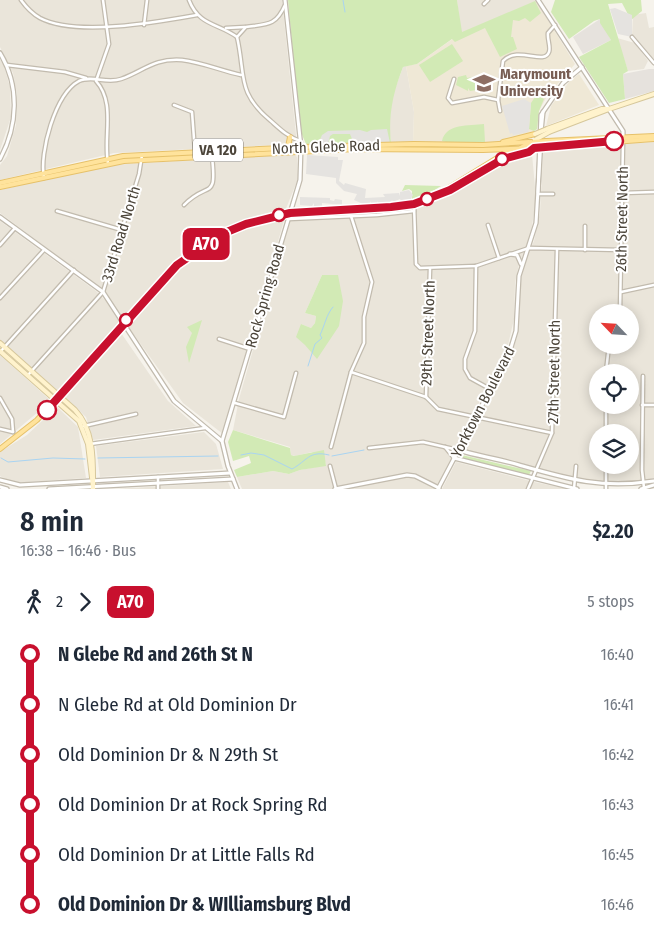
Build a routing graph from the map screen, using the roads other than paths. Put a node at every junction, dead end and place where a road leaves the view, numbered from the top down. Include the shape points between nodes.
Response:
1 (21, 0) edge
2 (103, 0) edge
3 (147, 0) edge
4 (189, 0) edge
5 (285, 0) edge
6 (488, 0) edge
7 (538, 0) edge
8 (484, 4) dead end
9 (286, 5) junction
10 (197, 15) junction
11 (286, 16) junction
12 (280, 17) junction
13 (144, 25) junction
14 (555, 25) junction
15 (107, 26) junction
16 (246, 27) junction
17 (226, 28) junction
18 (237, 37) junction
19 (632, 37) dead end
20 (0, 53) edge
21 (654, 64) edge
22 (7, 65) junction
23 (582, 67) junction
24 (241, 75) junction
25 (87, 79) junction
26 (454, 79) dead end
27 (96, 81) junction
28 (654, 94) edge
29 (498, 100) junction
30 (174, 105) dead end
31 (609, 109) junction
32 (500, 111) dead end
33 (548, 130) junction
34 (535, 134) junction
35 (290, 138) junction
36 (654, 138) edge
37 (623, 139) junction
38 (300, 141) junction
39 (533, 141) junction
40 (523, 142) junction
41 (497, 145) junction
42 (288, 147) junction
43 (513, 148) junction
44 (521, 148) junction
45 (534, 148) junction
46 (301, 149) junction
47 (195, 153) junction
48 (212, 153) junction
49 (142, 157) junction
50 (0, 159) edge
51 (503, 159) junction
52 (108, 161) junction
53 (43, 176) junction
54 (0, 183) edge
55 (0, 187) edge
56 (654, 192) edge
57 (623, 193) junction
58 (439, 194) junction
59 (538, 194) junction
60 (553, 194) dead end
61 (414, 204) junction
62 (184, 205) dead end
63 (414, 210) junction
64 (57, 211) dead end
65 (290, 213) junction
66 (352, 216) junction
67 (0, 217) edge
68 (287, 219) junction
69 (488, 225) dead end
70 (585, 226) dead end
71 (15, 228) junction
72 (122, 230) junction
73 (0, 245) edge
74 (529, 248) junction
75 (44, 250) junction
76 (557, 250) junction
77 (585, 250) junction
78 (621, 250) junction
79 (510, 254) junction
80 (499, 258) junction
81 (476, 266) junction
82 (521, 267) junction
83 (430, 269) junction
84 (74, 270) junction
85 (654, 285) edge
86 (102, 292) junction
87 (620, 293) junction
88 (0, 298) edge
89 (620, 304) edge
90 (123, 324) junction
91 (219, 339) dead end
92 (0, 344) edge
93 (4, 347) junction
94 (250, 349) junction
95 (0, 351) edge
96 (296, 372) dead end
97 (350, 372) junction
98 (30, 374) junction
99 (643, 376) dead end
100 (491, 389) junction
101 (426, 397) junction
102 (0, 398) edge
103 (57, 398) junction
104 (235, 402) junction
105 (642, 404) junction
106 (654, 404) edge
107 (136, 414) dead end
108 (476, 417) junction
109 (84, 426) junction
110 (205, 428) junction
111 (0, 429) edge
112 (13, 432) junction
113 (552, 433) junction
114 (17, 437) junction
115 (222, 441) junction
116 (89, 444) junction
117 (330, 447) dead end
118 (445, 447) junction
119 (369, 448) dead end
120 (0, 449) edge
121 (458, 450) junction
122 (454, 458) junction
123 (330, 466) dead end
124 (576, 466) dead end
125 (538, 471) junction
126 (230, 473) junction
127 (606, 474) edge
128 (158, 476) junction
129 (232, 479) junction
130 (534, 479) junction
131 (0, 480) edge
132 (92, 480) junction
133 (158, 482) junction
134 (654, 483) edge
135 (0, 487) edge
136 (643, 487) edge
137 (93, 488) edge
138 (575, 488) edge
139 (606, 488) edge
140 (7, 489) edge
141 (49, 489) edge
142 (158, 489) edge
143 (237, 489) edge
144 (336, 489) edge
145 (439, 489) edge
146 (528, 489) edge

1 - 15 street via 39,18 53,23
2 - 15 street
3 - 13 street
4 - 10 street
5 - 9 street, Rock Spring Road
6 - 8 street
7 - 14 street, 26th Street North
9 - 11 street, Rock Spring Road
9 - 12 street
10 - 13 street
10 - 17 street via 208,23
11 - 12 street
11 - 38 street, Rock Spring Road
12 - 16 street via 272,23
13 - 15 street
14 - 23 street, 26th Street North
14 - 29 street via 548,33 549,51 546,56 540,58 518,53 503,61
15 - 27 street via 109,44
16 - 17 street
16 - 18 street
17 - 18 street
18 - 24 street
19 - 21 street
20 - 22 street
22 - 25 street via 70,73
22 - 50 street via 14,114 7,145
23 - 31 street, 26th Street North
23 - 59 street, Yorktown Boulevard via 563,83 543,112
24 - 27 street via 183,60 142,67 109,82
24 - 35 street via 252,103
25 - 27 street
25 - 53 street via 78,82 52,120 41,158
26 - 29 street via 448,93 452,102 484,97
27 - 52 street via 107,109
28 - 31 main road
29 - 32 street
30 - 47 street via 192,112
31 - 33 main road via 602,108
31 - 37 street, 26th Street North via 623,131
33 - 34 main road, bridge
33 - 39 main road, bridge
34 - 40 main road
34 - 41 main road
35 - 38 street
35 - 42 main road
36 - 37 main road, North Glebe Road / VA 120
37 - 39 main road, North Glebe Road / VA 120, bridge
37 - 45 main road, North Glebe Road / VA 120, bridge
37 - 57 street, 26th Street North
38 - 46 street, Rock Spring Road
39 - 40 main road, North Glebe Road / VA 120
39 - 44 main road
40 - 41 main road, North Glebe Road / VA 120
40 - 43 main road
41 - 46 main road, North Glebe Road / VA 120 via 414,144
42 - 46 main road, North Glebe Road / VA 120
42 - 48 main road, North Glebe Road / VA 120
43 - 44 main road, North Glebe Road / VA 120
43 - 46 main road, North Glebe Road / VA 120
43 - 58 main road
44 - 45 main road, North Glebe Road / VA 120
44 - 51 main road
45 - 51 main road
46 - 48 main road, North Glebe Road / VA 120
46 - 65 street, Rock Spring Road via 300,180
47 - 48 main road, North Glebe Road / VA 120
47 - 49 main road, North Glebe Road / VA 120
48 - 62 street via 213,186
49 - 52 main road, North Glebe Road / VA 120
49 - 72 street, 33rd Road North
51 - 58 main road
52 - 53 main road, North Glebe Road / VA 120
53 - 54 main road, North Glebe Road / VA 120
53 - 55 main road, North Glebe Road / VA 120
56 - 57 street
57 - 78 street, 26th Street North
58 - 61 main road
59 - 60 street
59 - 74 street, Yorktown Boulevard via 536,223
61 - 63 street, 29th Street North
61 - 65 main road
63 - 66 street
63 - 83 street, 29th Street North via 417,267
64 - 72 street
65 - 68 street, Rock Spring Road
65 - 90 main road via 234,229 198,249 177,265
66 - 68 street
66 - 97 street via 372,282 364,317 364,343
67 - 71 street
68 - 94 street, Rock Spring Road
69 - 80 street
70 - 77 street
71 - 73 street
71 - 75 street
72 - 86 street, 33rd Road North
74 - 76 street
74 - 79 street
74 - 82 street, Yorktown Boulevard
75 - 84 street
75 - 88 street
76 - 77 street
76 - 113 street, 27th Street North
77 - 78 street
78 - 87 street, 26th Street North
79 - 80 street
79 - 82 street via 519,257
80 - 81 street
81 - 83 street
81 - 100 street via 475,331 464,364 470,378
82 - 100 street, Yorktown Boulevard via 515,338
83 - 101 street, 29th Street North
84 - 86 street
84 - 93 street
85 - 87 street
86 - 90 street
86 - 98 street, 33rd Road North
87 - 89 street, 26th Street North
90 - 103 main road
90 - 110 street via 174,402
91 - 94 street
92 - 93 main road
93 - 95 street
93 - 98 main road
94 - 104 street, Rock Spring Road
95 - 98 main road
96 - 104 street via 284,416
97 - 101 street
97 - 117 street
98 - 103 main road
99 - 105 street
100 - 108 street, Yorktown Boulevard
101 - 108 street via 438,409
102 - 112 street via 12,419
103 - 109 main road via 80,416
103 - 114 main road
104 - 115 street, Rock Spring Road
105 - 106 street
105 - 136 street
107 - 109 street
108 - 113 street
108 - 121 street, Yorktown Boulevard
109 - 116 main road
110 - 115 street
110 - 116 street
111 - 112 street
112 - 114 street
113 - 125 street, 27th Street North
114 - 120 main road
115 - 126 street
116 - 132 main road
118 - 119 street via 411,442
118 - 121 street
118 - 122 street
121 - 122 street, Yorktown Boulevard
121 - 125 street
122 - 130 street
122 - 145 street, Yorktown Boulevard
123 - 144 street
124 - 138 street
125 - 130 street, 27th Street North
125 - 138 street
126 - 128 street
126 - 129 street
127 - 139 street
128 - 132 street
128 - 133 street
129 - 133 street
129 - 143 street
130 - 138 street
130 - 146 street, 27th Street North
131 - 132 street via 20,485
132 - 137 main road
133 - 137 street
133 - 142 street
134 - 136 street
135 - 140 street
136 - 139 street
137 - 141 street
138 - 139 street
144 - 145 street via 407,475

